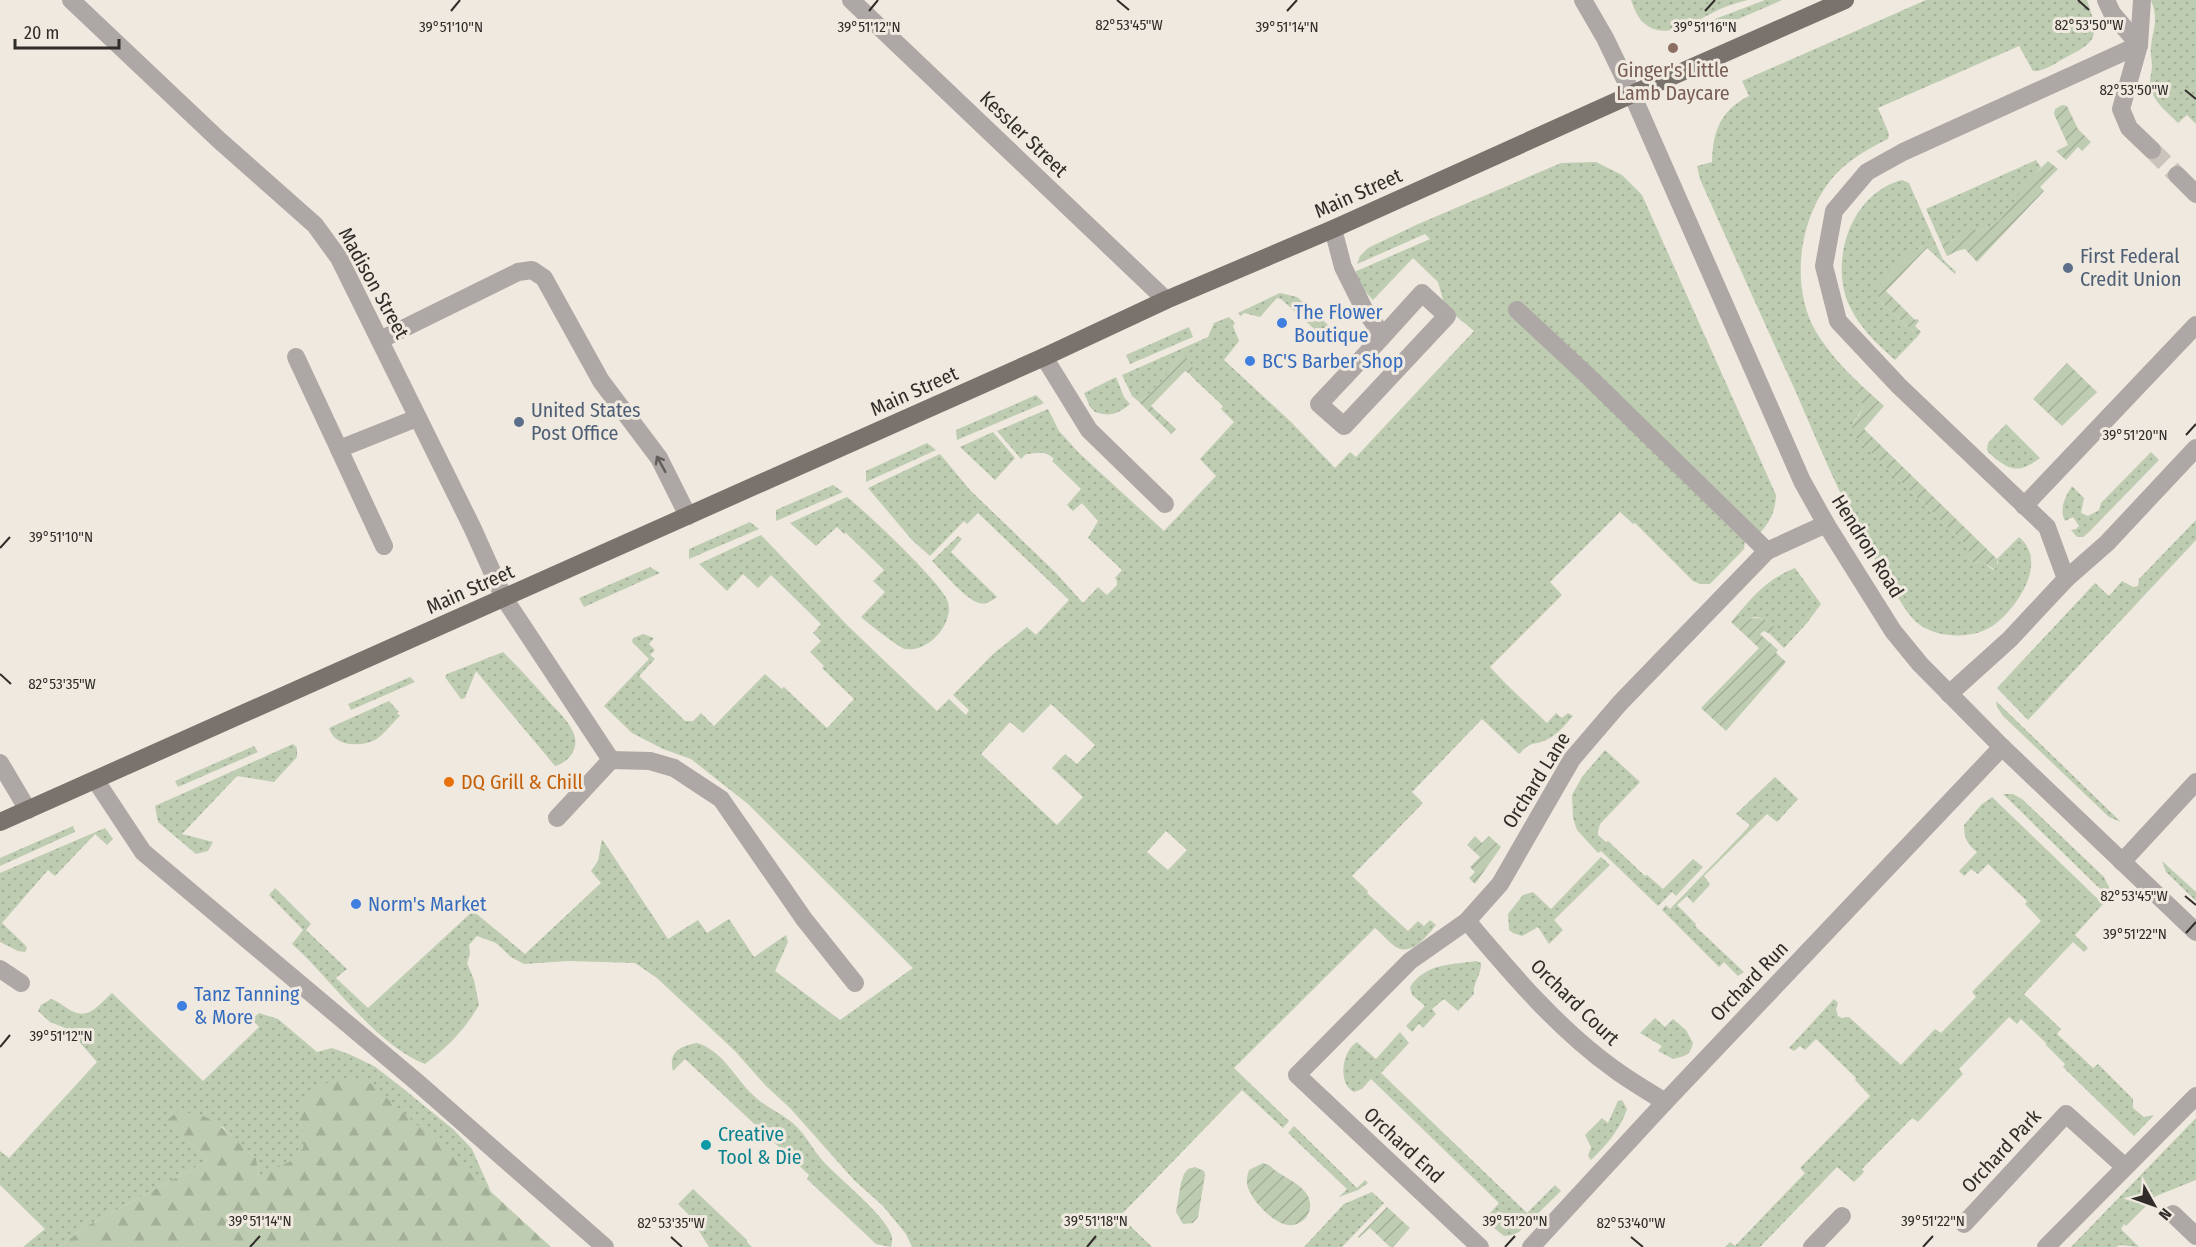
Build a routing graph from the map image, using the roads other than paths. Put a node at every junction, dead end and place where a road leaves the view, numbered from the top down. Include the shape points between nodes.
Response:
1 (71, 0) edge
2 (851, 0) edge
3 (1583, 0) edge
4 (1845, 0) edge
5 (2106, 0) edge
6 (2142, 0) edge
7 (2139, 45) junction
8 (1632, 94) junction
9 (2152, 150) tunnel mouth
10 (2177, 175) tunnel mouth
11 (2196, 194) edge
12 (1333, 229) junction
13 (1166, 300) junction
14 (1517, 310) dead end
15 (2196, 325) edge
16 (1383, 336) junction
17 (380, 340) junction
18 (296, 357) dead end
19 (1044, 357) junction
20 (417, 418) junction
21 (2196, 448) edge
22 (339, 449) junction
23 (1165, 504) dead end
24 (2024, 506) junction
25 (688, 516) junction
26 (1826, 524) junction
27 (384, 546) dead end
28 (1767, 551) junction
29 (2066, 579) junction
30 (504, 598) junction
31 (1949, 694) junction
32 (2002, 747) junction
33 (611, 760) junction
34 (0, 763) edge
35 (96, 781) junction
36 (2196, 782) edge
37 (28, 810) junction
38 (557, 818) dead end
39 (0, 822) edge
40 (2122, 862) junction
41 (1467, 921) junction
42 (2196, 932) edge
43 (0, 969) edge
44 (21, 983) dead end
45 (855, 983) dead end
46 (1297, 1075) joint
47 (2196, 1096) edge
48 (1665, 1102) junction
49 (2125, 1167) junction
50 (2173, 1214) dead end
51 (1842, 1216) dead end
52 (1964, 1224) dead end
53 (2196, 1236) edge
54 (604, 1247) edge
55 (1480, 1247) edge
56 (1531, 1247) edge
57 (1812, 1247) edge
58 (2046, 1247) edge

1 - 17 street, Madison Street via 315,225 339,258
2 - 13 street, Kessler Street
3 - 8 street, Hendron Road
4 - 8 main road, Main Street
5 - 7 street
6 - 7 street
7 - 9 street via 2121,109 2129,128
7 - 24 street via 1866,172 1834,211 1824,266 1838,321 1899,386
8 - 12 main road, Main Street
8 - 26 street, Hendron Road via 1798,471
10 - 11 street
12 - 13 main road, Main Street
12 - 16 street via 1342,267
13 - 19 main road, Main Street
14 - 28 street
15 - 24 street
16 - 16 street via 1422,294 1447,316 1344,426 1320,404
17 - 20 street, Madison Street
25 -> 17 street via 659,458 601,381 544,279 532,270 518,272
18 - 22 street
19 - 23 street via 1089,430
19 - 25 main road, Main Street
20 - 22 street
20 - 30 street, Madison Street
21 - 29 street via 2107,543
22 - 27 street
24 - 29 street via 2047,527
25 - 30 main road, Main Street
26 - 28 street, Orchard Lane
26 - 31 street, Hendron Road via 1893,630
28 - 41 street, Orchard Lane via 1590,737 1557,782 1500,884
29 - 31 street via 2010,639
30 - 33 street, Madison Street
30 - 35 main road, Main Street
31 - 32 street, Hendron Road
32 - 40 street, Hendron Road
32 - 48 street, Orchard Run
33 - 38 street
33 - 45 street via 650,761 674,768 721,798 804,919
34 - 37 street
35 - 37 main road, Main Street
35 - 54 street via 143,852 418,1083
36 - 40 street
37 - 39 main road, Main Street
40 - 42 street, Hendron Road
41 - 46 street, Orchard Lane via 1410,961
41 - 48 street, Orchard Court via 1522,986 1566,1028 1613,1069
43 - 44 street
46 - 55 street, Orchard End
47 - 49 street
48 - 56 street, Orchard Run
49 - 52 street, Orchard Park via 2066,1114
49 - 58 street
50 - 53 street
51 - 57 street

